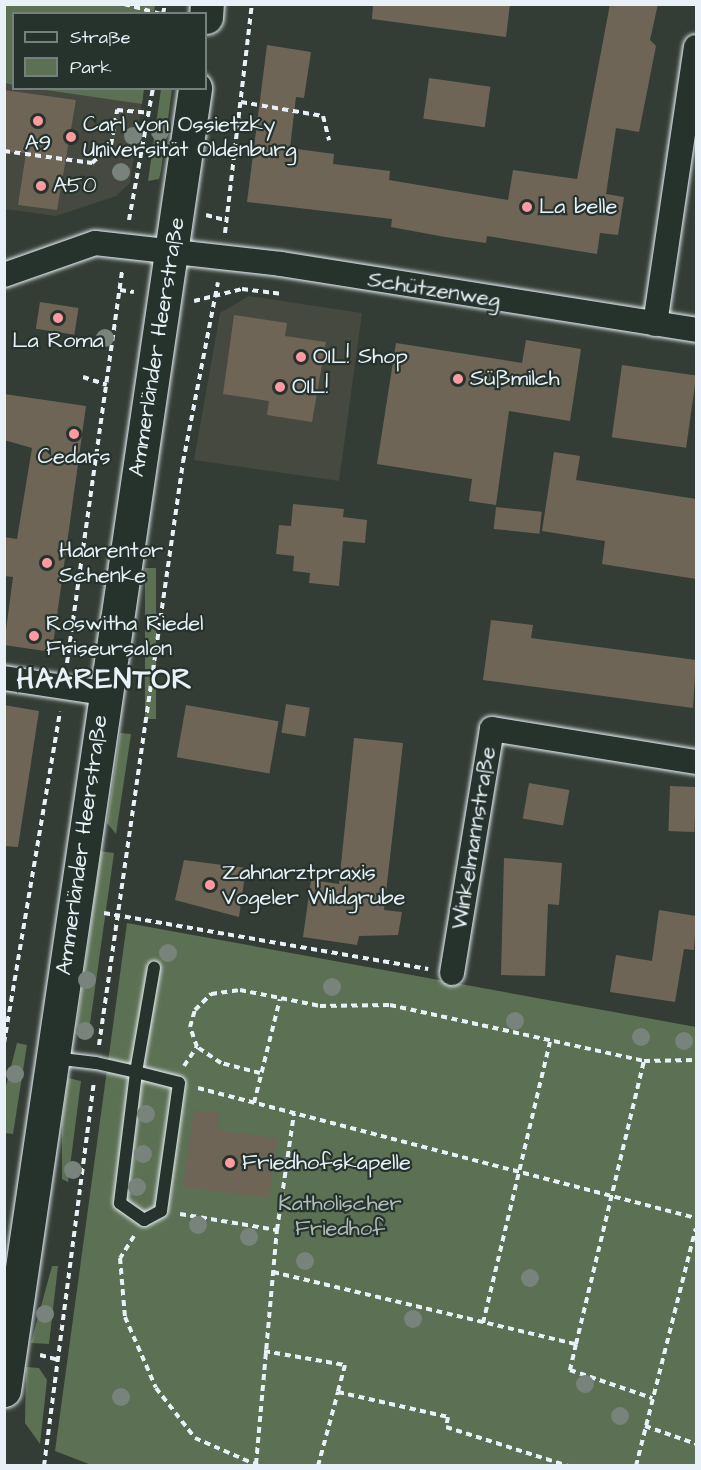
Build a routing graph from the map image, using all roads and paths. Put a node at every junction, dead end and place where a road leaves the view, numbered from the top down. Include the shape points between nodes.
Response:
1 (124, 4) edge
2 (252, 4) edge
3 (154, 12) edge
4 (696, 46) edge
5 (153, 90) edge
6 (195, 90) edge
7 (241, 102) junction
8 (149, 113) junction
9 (329, 140) dead end
10 (4, 151) edge
11 (142, 207) dead end
12 (135, 208) junction
13 (204, 215) dead end
14 (129, 220) dead end
15 (225, 220) junction
16 (225, 235) dead end
17 (172, 252) junction
18 (4, 276) edge
19 (218, 283) dead end
20 (120, 290) dead end
21 (135, 292) dead end
22 (295, 295) dead end
23 (215, 300) junction
24 (199, 302) dead end
25 (655, 324) junction
26 (696, 330) edge
27 (83, 377) dead end
28 (106, 385) dead end
29 (4, 678) edge
30 (103, 693) junction
31 (696, 762) edge
32 (74, 908) junction
33 (117, 915) junction
34 (154, 968) dead end
35 (452, 974) joint
36 (280, 999) junction
37 (550, 1042) junction
38 (197, 1047) junction
39 (188, 1054) dead end
40 (52, 1058) junction
41 (696, 1060) edge
42 (644, 1061) junction
43 (96, 1063) junction
44 (136, 1072) junction
45 (260, 1073) junction
46 (179, 1083) junction
47 (254, 1103) junction
48 (294, 1113) junction
49 (519, 1172) junction
50 (611, 1196) junction
51 (161, 1211) junction
52 (696, 1218) edge
53 (144, 1220) junction
54 (696, 1228) edge
55 (278, 1230) junction
56 (273, 1272) junction
57 (483, 1323) junction
58 (576, 1344) junction
59 (264, 1351) junction
60 (4, 1390) edge
61 (338, 1392) junction
62 (652, 1398) junction
63 (645, 1426) junction
64 (696, 1444) edge
65 (257, 1465) edge
66 (44, 1466) edge
67 (318, 1466) edge
68 (568, 1466) edge
69 (636, 1466) edge

1 - 3 path
2 - 7 path
4 - 25 street
5 - 8 path
6 - 17 street, Ammerländer Heerstraße
7 - 9 path via 323,116
7 - 15 path
8 - 10 path via 117,110 111,145 92,163
8 - 12 path
11 - 12 path
12 - 14 path
13 - 15 path
15 - 16 path
17 - 18 street, Schützenweg via 95,243
17 - 25 street, Schützenweg via 282,264
17 - 30 street, Ammerländer Heerstraße via 153,403
19 - 23 path
20 - 21 path
22 - 23 path via 242,289
23 - 24 path
23 - 33 path via 183,462
25 - 26 street, Schützenweg
27 - 28 path
29 - 30 street
30 - 32 street, Ammerländer Heerstraße
31 - 35 street, Winkelmannstraße via 492,729
32 - 33 path
32 - 40 street, Ammerländer Heerstraße
33 - 35 path
33 - 43 path
34 - 44 lane
36 - 37 path via 320,1006 390,1005
36 - 38 path via 240,990 211,994 195,1010 190,1027
36 - 45 path
37 - 42 path
37 - 49 path
38 - 39 path
38 - 45 path via 221,1063
40 - 43 lane
40 - 60 street, Ammerländer Heerstraße
41 - 42 path
42 - 50 path
43 - 44 lane
43 - 66 path
44 - 46 lane
44 - 53 lane via 120,1203
45 - 47 path
46 - 47 path
46 - 51 lane
47 - 48 path
48 - 49 path
48 - 55 path
49 - 50 path
49 - 57 path
50 - 52 path
50 - 58 path
51 - 53 lane
51 - 55 path
53 - 65 path via 120,1258 125,1317 138,1354 156,1388 195,1438
54 - 62 path
55 - 56 path
56 - 57 path
56 - 59 path
57 - 58 path
58 - 62 path via 570,1370
59 - 61 path via 345,1365
59 - 65 path
61 - 67 path
61 - 68 path via 448,1417 446,1427
62 - 63 path
63 - 64 path
63 - 69 path

